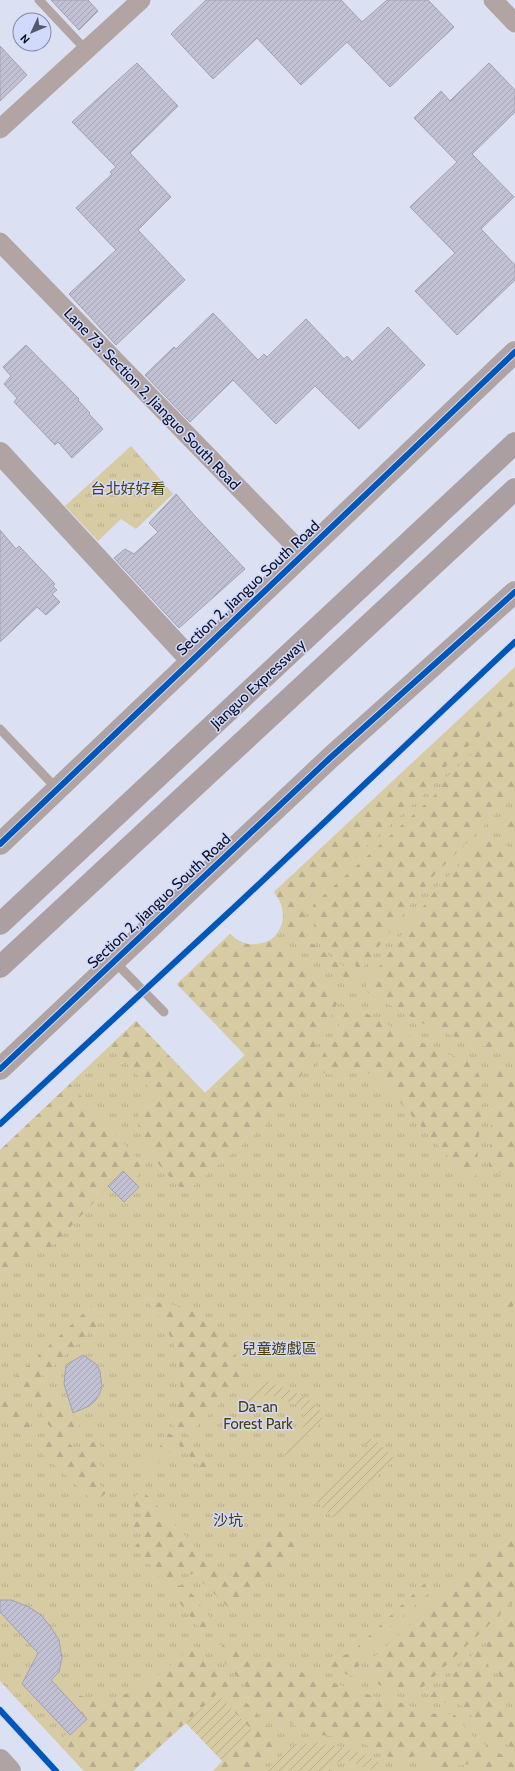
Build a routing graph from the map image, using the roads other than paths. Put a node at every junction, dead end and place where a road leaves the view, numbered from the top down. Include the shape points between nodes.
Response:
1 (39, 0) edge
2 (141, 0) edge
3 (493, 0) edge
4 (515, 23) edge
5 (86, 50) junction
6 (0, 129) edge
7 (0, 242) edge
8 (515, 352) edge
9 (515, 443) edge
10 (0, 453) edge
11 (515, 489) edge
12 (304, 555) junction
13 (515, 592) edge
14 (191, 660) junction
15 (0, 729) edge
16 (58, 790) junction
17 (0, 844) edge
18 (0, 924) edge
19 (114, 961) junction
20 (0, 967) edge
21 (164, 1012) dead end
22 (0, 1069) edge
23 (0, 1760) edge
24 (10, 1771) edge

1 - 5 lane
2 - 5 street
3 - 4 street
5 - 6 street
7 - 12 street, Lane 73, Section 2, Jianguo South Road
8 - 12 street, Section 2, Jianguo South Road
9 - 18 highway, Jianguo Expressway
10 - 14 street
11 - 20 highway, Jianguo Expressway
12 - 14 street, Section 2, Jianguo South Road
13 - 19 street, Section 2, Jianguo South Road via 330,758
14 - 16 street, Section 2, Jianguo South Road
15 - 16 lane
16 - 17 street, Section 2, Jianguo South Road
19 - 21 lane
19 - 22 street, Section 2, Jianguo South Road
23 - 24 street

